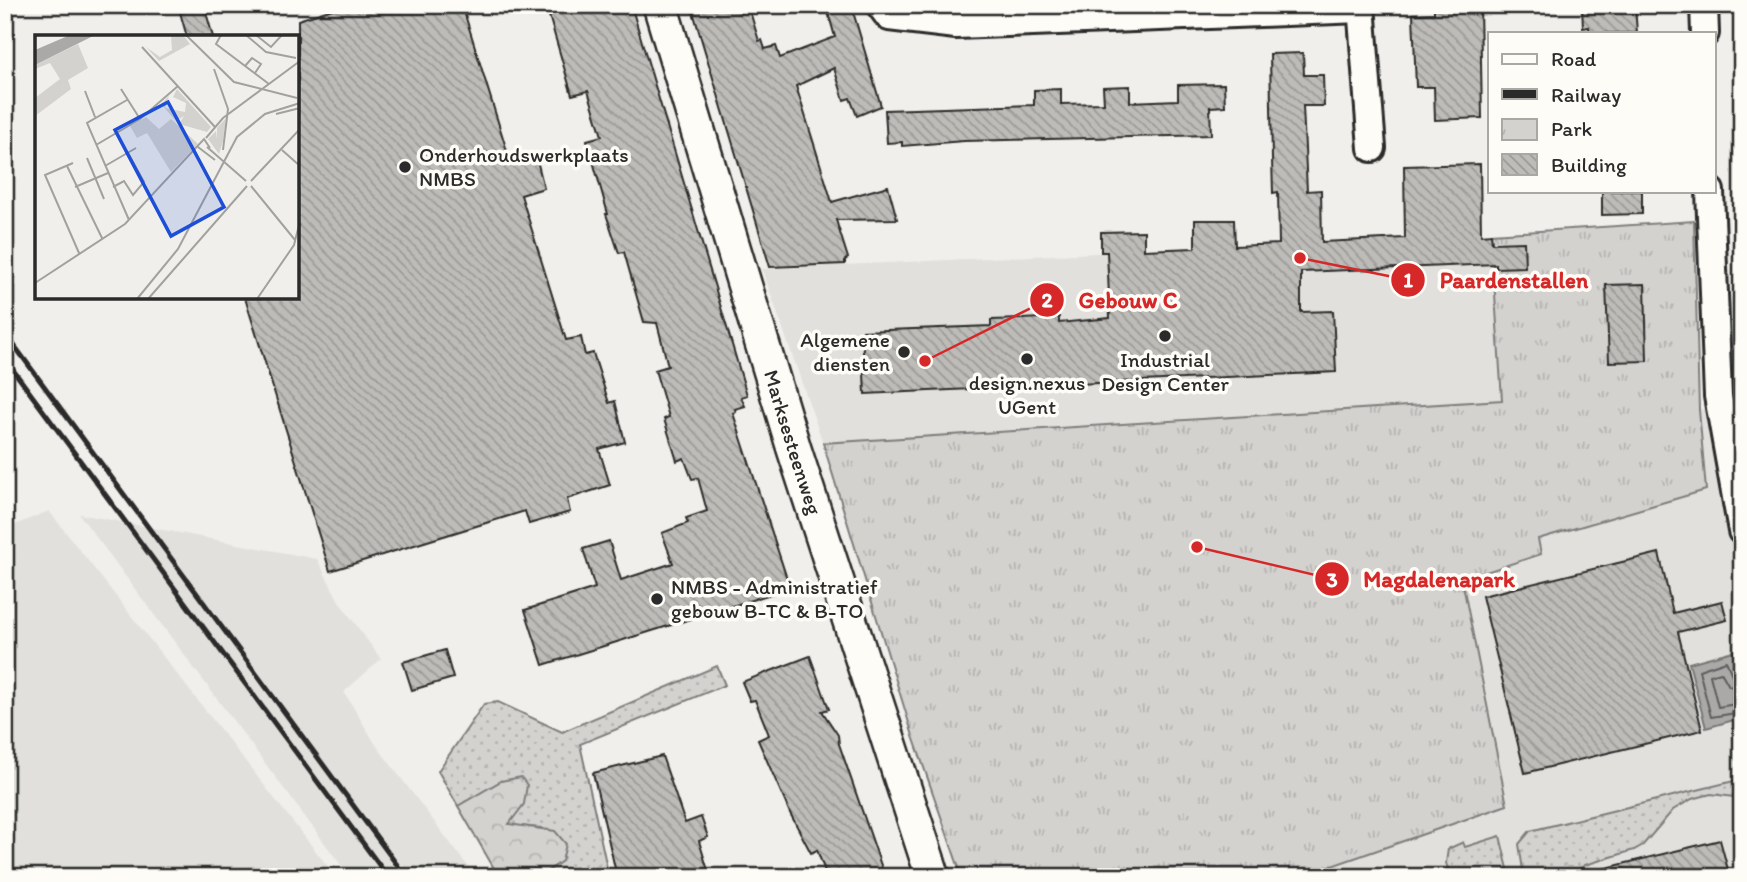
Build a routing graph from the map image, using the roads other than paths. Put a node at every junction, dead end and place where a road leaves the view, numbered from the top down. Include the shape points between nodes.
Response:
1 (660, 5) edge
2 (1704, 5) edge
3 (1361, 7) edge
4 (884, 11) edge
5 (1705, 32) edge
6 (1372, 148) dead end
7 (1710, 192) edge
8 (1730, 395) edge
9 (1742, 531) edge
10 (933, 877) edge

1 - 10 street, Marksesteenweg via 786,424
2 - 5 street
3 - 4 street via 956,25
3 - 6 street
7 - 8 street
8 - 9 street

